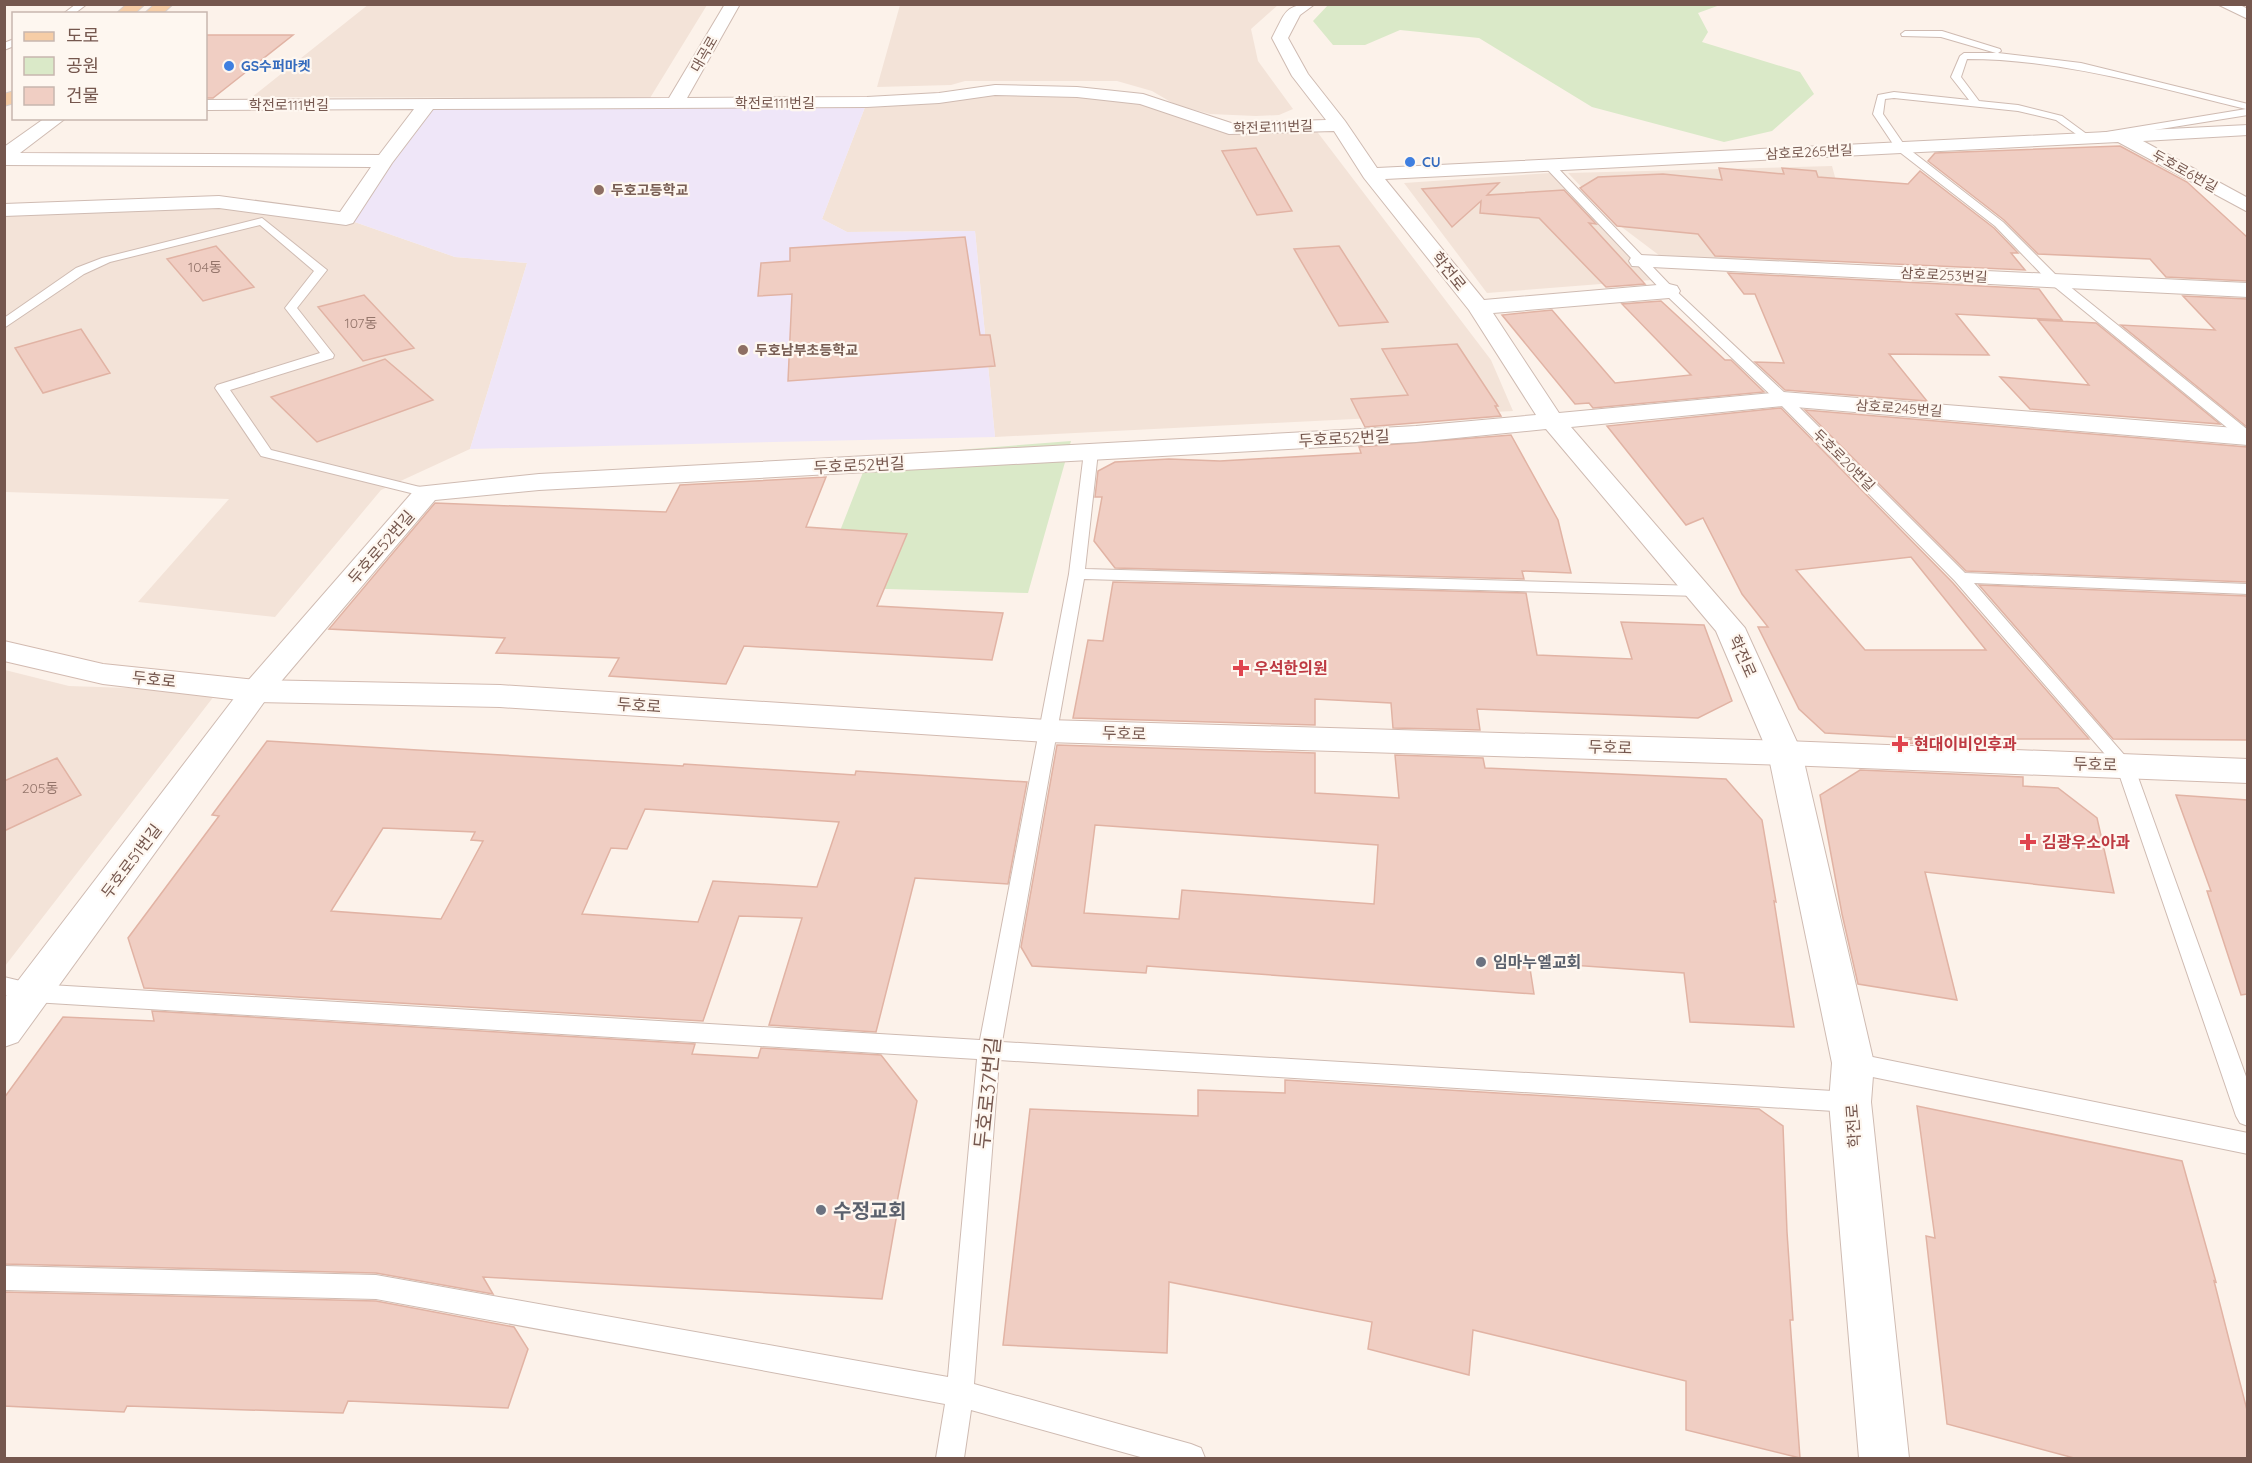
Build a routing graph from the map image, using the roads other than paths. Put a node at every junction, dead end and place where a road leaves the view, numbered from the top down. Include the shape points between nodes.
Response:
1 (83, 4) edge
2 (733, 4) edge
3 (1308, 4) edge
4 (2224, 4) edge
5 (70, 12) edge
6 (2247, 15) edge
7 (1905, 34) dead end
8 (2009, 56) junction
9 (675, 103) junction
10 (1976, 103) junction
11 (207, 105) edge
12 (427, 105) junction
13 (2247, 107) edge
14 (2247, 112) edge
15 (54, 120) edge
16 (1339, 124) junction
17 (2247, 130) edge
18 (2122, 137) junction
19 (2086, 138) junction
20 (1901, 148) junction
21 (4, 157) edge
22 (384, 161) junction
23 (1551, 166) junction
24 (1371, 174) junction
25 (2247, 206) edge
26 (4, 210) edge
27 (1640, 261) junction
28 (2054, 280) junction
29 (2247, 290) edge
30 (1669, 291) junction
31 (1478, 307) junction
32 (4, 324) edge
33 (1783, 399) junction
34 (1551, 419) junction
35 (2247, 436) edge
36 (1091, 452) junction
37 (427, 493) junction
38 (1077, 574) junction
39 (1960, 578) junction
40 (2247, 589) edge
41 (1700, 591) junction
42 (4, 651) edge
43 (256, 691) junction
44 (1047, 731) junction
45 (1785, 753) junction
46 (2125, 765) junction
47 (2247, 771) edge
48 (19, 989) edge
49 (4, 1030) edge
50 (989, 1051) junction
51 (1853, 1062) junction
52 (1850, 1102) junction
53 (2247, 1116) edge
54 (2247, 1144) edge
55 (4, 1278) edge
56 (960, 1393) junction
57 (950, 1458) edge
58 (1191, 1458) edge
59 (1884, 1458) edge

1 - 5 lane
2 - 9 street, 대곡로
3 - 16 street, 학전로 via 1294,12 1280,38 1300,76
4 - 6 street
7 - 8 lane via 1941,34
8 - 10 lane via 1964,56 1956,77
8 - 13 lane via 2081,66
9 - 12 street, 학전로111번길
9 - 16 street, 학전로111번길 via 867,102 995,90 1077,92 1143,99 1229,129
10 - 19 lane via 2059,118
10 - 20 lane via 1881,97 1878,114
11 - 12 street, 학전로111번길
12 - 22 street
14 - 19 lane
15 - 21 street
16 - 24 street, 학전로
17 - 18 street, 삼호로265번길
18 - 19 street, 삼호로265번길
18 - 25 street, 두호로6번길
19 - 20 street, 삼호로265번길
20 - 23 street, 삼호로265번길
20 - 28 lane via 1999,224
21 - 22 street
22 - 26 street via 346,219 219,202
23 - 24 street, 삼호로265번길
23 - 27 lane, 두호로20번길
24 - 31 street, 학전로
27 - 28 street, 삼호로253번길
27 - 30 lane, 두호로20번길
28 - 29 street, 삼호로253번길
28 - 35 lane
30 - 31 street
30 - 33 lane, 두호로20번길
31 - 34 street, 학전로
32 - 37 lane via 81,271 106,260 262,221 321,270 291,308 328,355 222,388 266,453
33 - 34 street, 삼호로245번길
33 - 35 street, 삼호로245번길
33 - 39 lane, 두호로20번길
34 - 36 street, 두호로52번길 via 1416,434
34 - 41 street, 학전로
36 - 37 street, 두호로52번길 via 551,482
36 - 38 lane, 두호로37번길
37 - 43 street, 두호로52번길
38 - 41 lane
38 - 44 lane, 두호로37번길
39 - 40 lane
39 - 46 lane, 두호로20번길
41 - 45 street, 학전로 via 1730,628
42 - 43 street, 두호로 via 103,674
43 - 44 street, 두호로 via 500,696
43 - 48 street, 두호로51번길
44 - 45 street, 두호로
44 - 50 lane, 두호로37번길
45 - 46 street, 두호로
45 - 51 street, 학전로
46 - 47 street, 두호로
46 - 53 lane
48 - 49 street, 두호로51번길
48 - 50 lane
50 - 52 lane
50 - 56 lane, 두호로37번길
51 - 52 street, 학전로
51 - 54 lane
52 - 59 street, 학전로
55 - 56 lane via 376,1287
56 - 57 lane, 두호로37번길
56 - 58 lane

